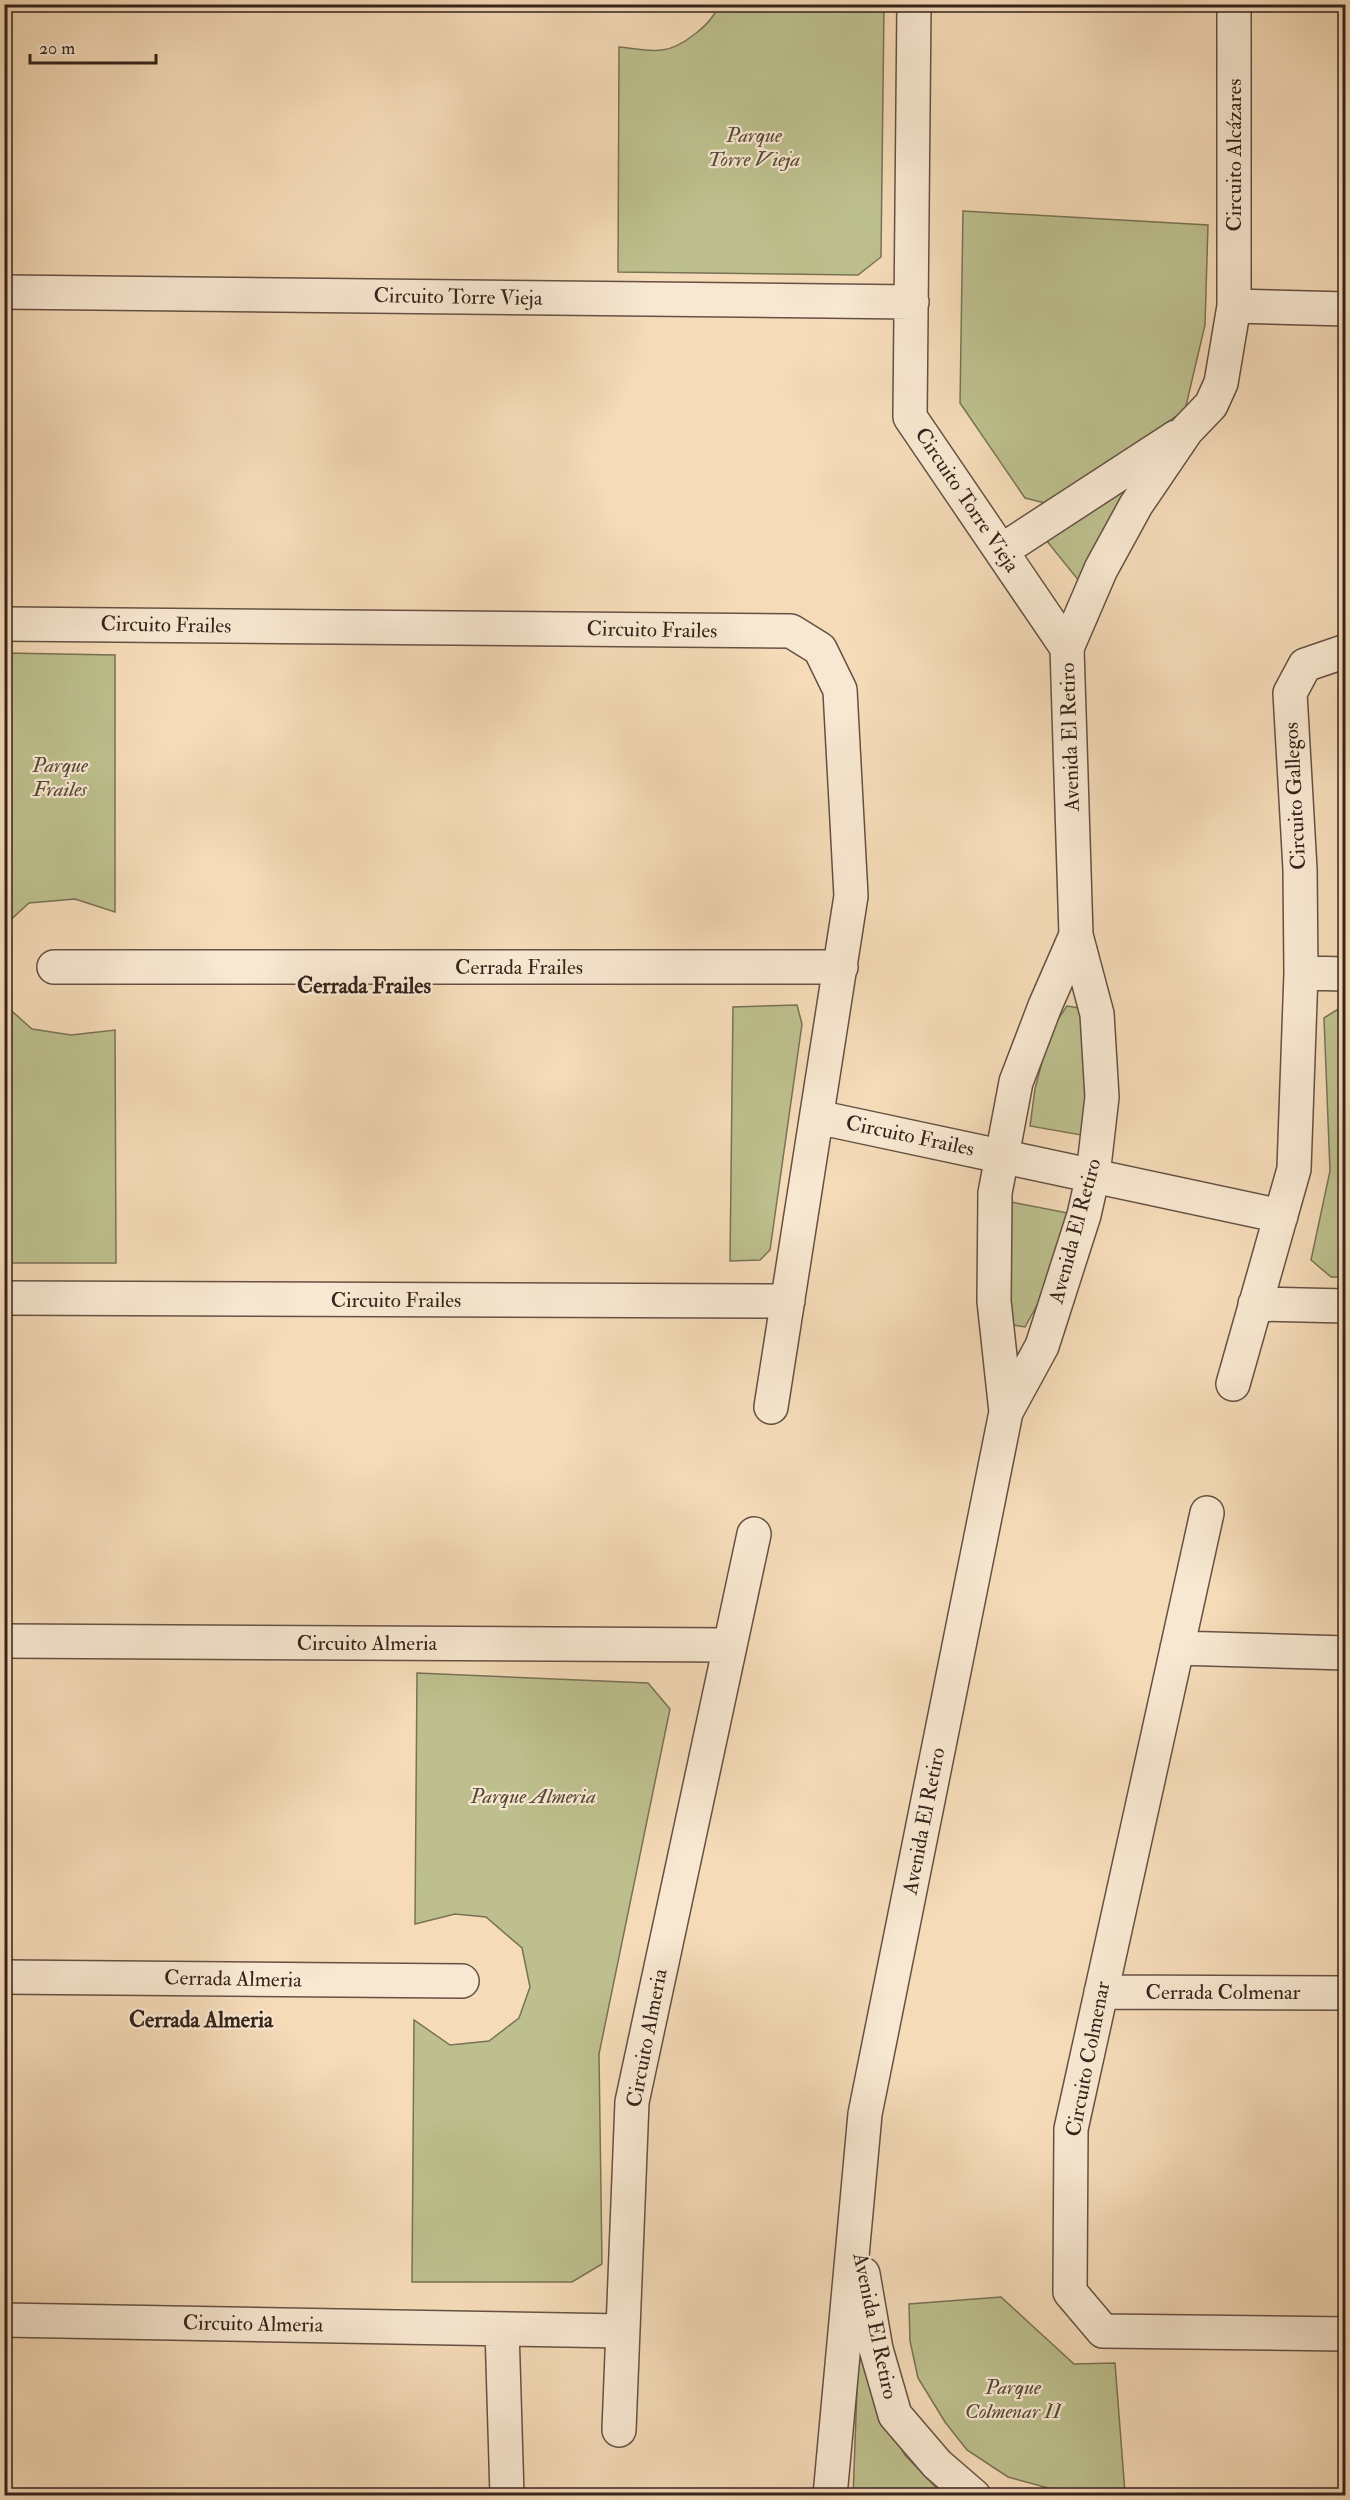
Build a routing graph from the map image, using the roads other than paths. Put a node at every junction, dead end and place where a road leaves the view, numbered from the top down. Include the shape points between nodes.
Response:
1 (914, 4) edge
2 (1234, 4) edge
3 (4, 292) edge
4 (912, 302) junction
5 (1234, 306) junction
6 (1346, 309) edge
7 (1187, 430) junction
8 (1001, 551) junction
9 (4, 624) edge
10 (1067, 648) junction
11 (1346, 651) edge
12 (1076, 935) junction
13 (54, 967) dead end
14 (841, 967) junction
15 (1302, 973) junction
16 (1346, 974) edge
17 (817, 1117) junction
18 (1002, 1156) junction
19 (1093, 1176) junction
20 (1281, 1216) junction
21 (4, 1298) edge
22 (788, 1301) junction
23 (1255, 1304) junction
24 (1346, 1306) edge
25 (1233, 1384) dead end
26 (771, 1407) dead end
27 (1006, 1412) junction
28 (1207, 1513) dead end
29 (754, 1534) dead end
30 (4, 1641) edge
31 (730, 1645) junction
32 (1176, 1648) junction
33 (1346, 1653) edge
34 (4, 1977) edge
35 (462, 1982) dead end
36 (1101, 1992) junction
37 (1346, 1993) edge
38 (855, 2231) junction
39 (4, 2320) edge
40 (502, 2329) junction
41 (623, 2331) junction
42 (1346, 2334) edge
43 (619, 2430) dead end
44 (507, 2496) edge
45 (830, 2496) edge
46 (974, 2496) edge

1 - 4 street, Circuito Torre Vieja
2 - 5 street, Circuito Alcázares
3 - 4 street, Circuito Torre Vieja
4 - 8 street, Circuito Torre Vieja via 910,417
5 - 6 street
5 - 7 street, Circuito Alcázares via 1221,383 1210,405
7 - 8 street, Circuito Alcázares
7 - 10 street, Circuito Alcázares via 1136,505 1101,569
8 - 10 street, Circuito Torre Vieja
9 - 14 street, Circuito Frailes via 791,631 820,650 840,690 851,896
10 - 12 street, Avenida El Retiro
11 - 15 street, Circuito Gallegos via 1305,665 1290,693
12 - 18 street, Avenida El Retiro via 1016,1082
12 - 19 street, Avenida El Retiro via 1097,1014 1102,1097
13 - 14 street, Cerrada Frailes
14 - 17 street, Circuito Frailes
15 - 16 street
15 - 20 street, Circuito Gallegos via 1294,1169
17 - 18 street, Circuito Frailes
17 - 22 street, Circuito Frailes
18 - 19 street, Circuito Frailes
18 - 27 street, Avenida El Retiro via 995,1193 994,1301
19 - 20 street
19 - 27 street, Avenida El Retiro via 1042,1346
20 - 23 street, Circuito Gallegos
21 - 22 street, Circuito Frailes
22 - 26 street, Circuito Frailes
23 - 24 street
23 - 25 street, Circuito Gallegos
27 - 38 street, Avenida El Retiro via 865,2114
28 - 32 street, Circuito Colmenar
29 - 31 street, Circuito Almeria
30 - 31 street, Circuito Almeria
31 - 41 street, Circuito Almeria via 632,2102
32 - 33 street
32 - 36 street, Circuito Colmenar
34 - 35 street, Cerrada Almeria
36 - 37 street, Cerrada Colmenar
36 - 42 street, Circuito Colmenar via 1071,2129 1070,2292 1103,2331
38 - 45 street, Avenida El Retiro
38 - 46 street, Avenida El Retiro via 876,2349 895,2415 937,2464
39 - 40 street, Circuito Almeria
40 - 41 street, Circuito Almeria
40 - 44 street
41 - 43 street, Circuito Almeria

